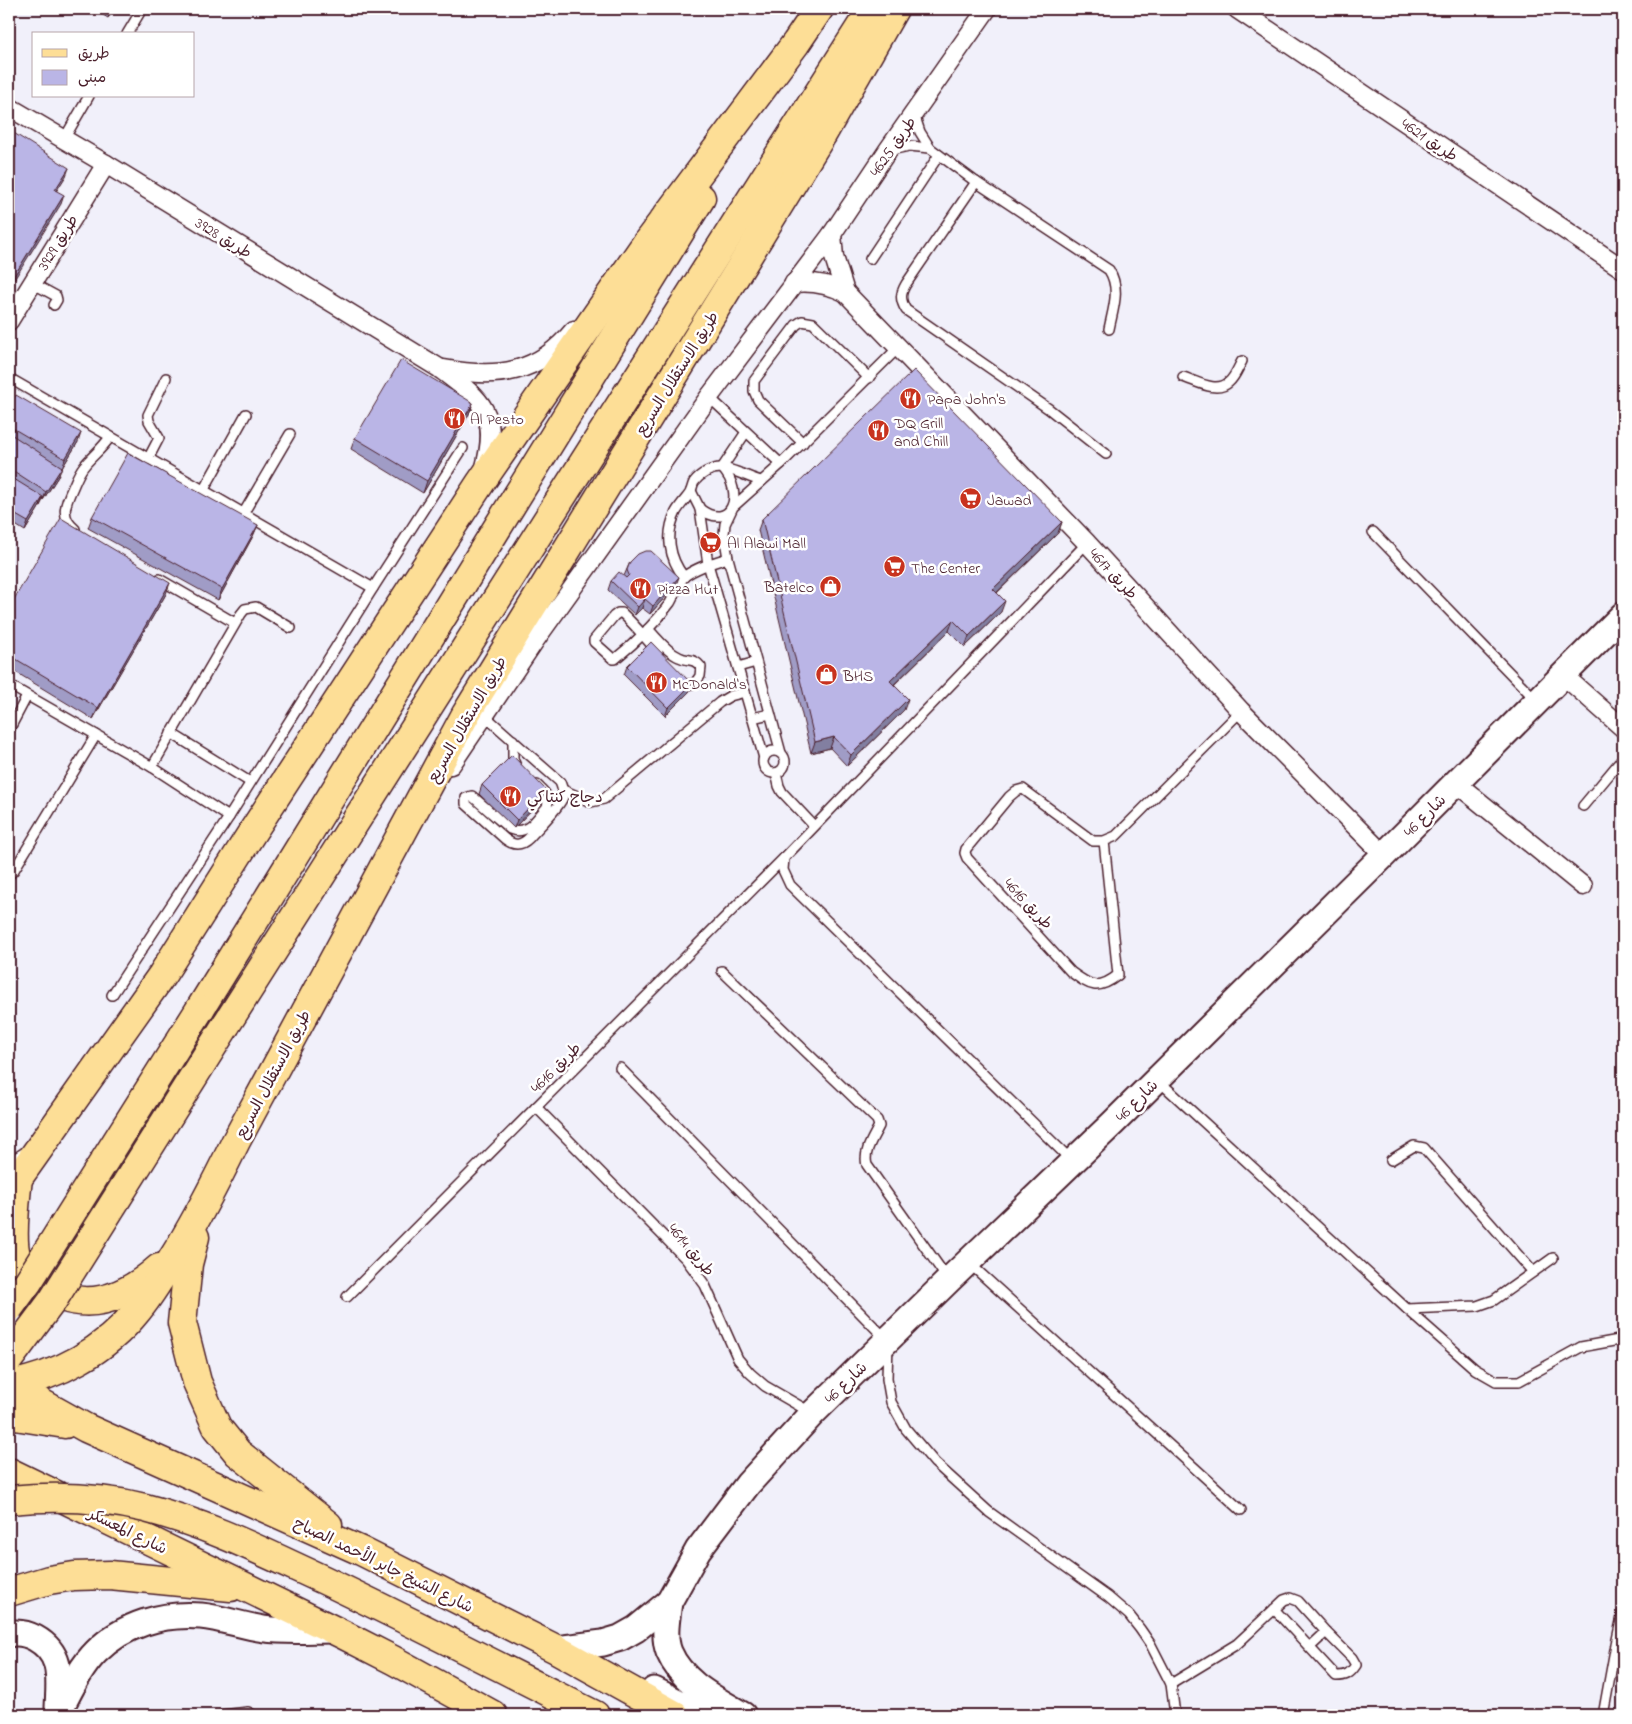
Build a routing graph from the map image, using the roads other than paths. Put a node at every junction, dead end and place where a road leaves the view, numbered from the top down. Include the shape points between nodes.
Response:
1 (142, 9) edge
2 (819, 9) edge
3 (872, 9) edge
4 (894, 9) edge
5 (987, 9) edge
6 (1237, 9) edge
7 (128, 32) edge
8 (796, 43) junction
9 (88, 98) edge
10 (9, 107) edge
11 (914, 114) junction
12 (64, 139) junction
13 (930, 148) junction
14 (888, 150) junction
15 (939, 155) junction
16 (106, 164) junction
17 (976, 182) junction
18 (832, 234) junction
19 (645, 246) junction
20 (870, 259) dead end
21 (1623, 269) edge
22 (32, 283) junction
23 (794, 283) junction
24 (845, 292) junction
25 (54, 305) dead end
26 (9, 321) edge
27 (1109, 329) dead end
28 (898, 348) junction
29 (1242, 361) dead end
30 (439, 368) junction
31 (1183, 377) dead end
32 (9, 378) edge
33 (166, 378) dead end
34 (869, 378) junction
35 (709, 398) junction
36 (246, 414) dead end
37 (746, 432) junction
38 (290, 434) dead end
39 (110, 437) junction
40 (803, 443) junction
41 (463, 448) dead end
42 (1106, 454) dead end
43 (148, 459) junction
44 (781, 464) junction
45 (722, 468) junction
46 (761, 481) junction
47 (481, 482) junction
48 (203, 491) junction
49 (691, 491) junction
50 (733, 507) junction
51 (700, 509) junction
52 (243, 514) junction
53 (1374, 532) dead end
54 (81, 533) edge
55 (1087, 544) junction
56 (728, 558) junction
57 (708, 564) junction
58 (150, 573) edge
59 (684, 577) junction
60 (373, 588) junction
61 (1623, 615) edge
62 (235, 622) junction
63 (291, 628) dead end
64 (645, 632) junction
65 (666, 662) edge
66 (756, 662) junction
67 (738, 667) junction
68 (674, 674) edge
69 (1563, 676) junction
70 (9, 685) edge
71 (745, 692) junction
72 (27, 696) junction
73 (1537, 701) junction
74 (1242, 711) junction
75 (770, 714) junction
76 (485, 716) junction
77 (752, 718) junction
78 (1623, 728) edge
79 (9, 730) edge
80 (171, 732) junction
81 (96, 736) junction
82 (513, 740) junction
83 (782, 753) junction
84 (764, 758) junction
85 (1623, 758) edge
86 (152, 767) junction
87 (776, 773) junction
88 (250, 782) junction
89 (1456, 783) junction
90 (563, 790) junction
91 (1583, 806) dead end
92 (410, 816) junction
93 (229, 817) junction
94 (814, 826) junction
95 (1104, 842) junction
96 (1384, 855) junction
97 (784, 858) junction
98 (9, 875) edge
99 (1583, 886) dead end
100 (722, 971) dead end
101 (112, 995) dead end
102 (620, 1068) dead end
103 (1157, 1079) junction
104 (536, 1107) junction
105 (1391, 1160) dead end
106 (1072, 1162) junction
107 (20, 1168) edge
108 (203, 1208) junction
109 (178, 1250) junction
110 (1553, 1258) dead end
111 (969, 1262) junction
112 (1534, 1272) junction
113 (949, 1280) junction
114 (347, 1297) dead end
115 (9, 1308) edge
116 (1407, 1309) junction
117 (888, 1340) junction
118 (1623, 1341) edge
119 (9, 1379) edge
120 (813, 1413) junction
121 (9, 1415) edge
122 (86, 1428) junction
123 (9, 1455) edge
124 (9, 1472) edge
125 (39, 1487) junction
126 (9, 1500) edge
127 (1241, 1510) dead end
128 (361, 1551) junction
129 (248, 1588) junction
130 (9, 1592) edge
131 (669, 1602) junction
132 (1274, 1609) junction
133 (1623, 1612) edge
134 (333, 1630) junction
135 (1326, 1632) junction
136 (9, 1634) edge
137 (1310, 1647) junction
138 (556, 1648) junction
139 (593, 1670) junction
140 (1171, 1684) junction
141 (58, 1714) edge
142 (223, 1715) edge
143 (253, 1715) edge
144 (492, 1715) edge
145 (595, 1715) edge
146 (675, 1715) edge
147 (703, 1715) edge
148 (742, 1715) edge
149 (1175, 1715) edge
150 (1605, 1715) edge

1 - 7 lane
2 - 8 main road
3 - 119 main road, bridge via 226,1025 53,1300
4 - 92 main road, طريق الاستقلال السريع via 822,135 466,714
5 - 11 street, طريق 4625
6 - 21 street, طريق 4621
8 - 19 main road
8 - 115 main road, bridge via 200,1009
9 - 12 lane
10 - 12 street, طريق 3928
11 - 13 lane
11 - 14 street, طريق 4625
12 - 16 street, طريق 3928
13 - 14 lane via 909,146
13 - 15 lane
14 - 18 street, طريق 4625
15 - 17 lane
15 - 20 lane
16 - 22 street, طريق 3929
16 - 30 street, طريق 3928
17 - 27 lane via 1109,270 1116,288
17 - 42 lane via 906,284 901,292 901,302 906,310 1049,409
18 - 23 street, طريق 4625
18 - 24 street, طريق 4617 via 834,257
19 - 30 street, طريق 3928 via 626,257 573,332 542,358 514,371 493,374 469,374
19 - 47 main road
22 - 25 lane via 56,296
22 - 26 street, طريق 3929
23 - 24 street, طريق 4617 via 816,282
23 - 35 street, طريق 4625
24 - 28 street, طريق 4617
28 - 34 lane
28 - 55 street, طريق 4617
29 - 31 lane via 1230,382 1217,388
30 - 47 street, طريق 3928 via 472,393 488,417 491,445
32 - 39 lane
33 - 43 lane via 148,415 158,438
34 - 40 lane
34 - 40 lane via 813,323 802,321 796,325 753,386 758,400
35 - 37 lane
35 - 76 street, طريق 4625 via 536,639
36 - 48 lane
37 - 44 lane
37 - 45 lane
38 - 52 lane
39 - 43 lane
39 - 54 lane via 80,471 65,507 69,524
40 - 44 lane
41 - 60 lane
43 - 48 lane
44 - 46 lane
45 - 46 lane
45 - 49 lane via 699,476
45 - 50 lane via 732,482
46 - 50 lane
47 - 107 main road via 162,975
48 - 52 lane
49 - 51 lane
49 - 59 lane via 671,523 672,556
50 - 51 lane via 728,512 713,516
50 - 56 lane via 724,534
51 - 57 lane
52 - 60 lane
53 - 73 lane
55 - 74 street, طريق 4617
55 - 94 lane, طريق 4616
56 - 57 lane
56 - 66 lane
57 - 59 lane
57 - 67 lane
58 - 62 lane
59 - 64 lane via 671,601
60 - 88 lane
61 - 69 street, شارع 46
62 - 63 lane via 245,610 256,607
62 - 80 lane
64 - 64 lane via 618,613 594,642 613,659
64 - 65 lane
64 - 68 lane via 678,657 690,658 701,667 700,676 687,685
66 - 67 lane
66 - 75 lane
67 - 71 lane
69 - 73 street, شارع 46
69 - 78 street
70 - 72 lane
71 - 77 lane
71 - 90 lane via 720,702 604,799 592,802
72 - 79 lane
72 - 81 lane
73 - 89 street, شارع 46
74 - 95 lane via 1116,836
74 - 96 street, طريق 4617
75 - 77 lane
75 - 83 lane
76 - 82 lane
76 - 92 street, طريق 4625 via 429,798
77 - 84 lane
80 - 86 lane
80 - 88 lane
81 - 86 lane
81 - 98 lane
82 - 90 lane via 560,782
82 - 90 lane via 514,763 547,794 547,807 528,828 516,832 472,796 466,798 466,804 510,844 518,845 524,843 559,804
83 - 84 lane via 773,750
83 - 87 lane via 786,763
84 - 87 lane via 766,769
85 - 91 lane
86 - 93 lane
87 - 94 lane via 782,792
88 - 93 lane
89 - 96 street, شارع 46
89 - 99 street
92 - 108 main road, طريق الاستقلال السريع
93 - 101 lane
94 - 97 lane, طريق 4616
95 - 95 lane, طريق 4616 via 1093,841 1023,789 1009,797 965,853 1071,972 1088,984 1106,984 1118,975
96 - 103 street, شارع 46
97 - 104 lane, طريق 4616
97 - 106 lane via 783,870 790,885
100 - 113 lane via 877,1120 879,1126 865,1159 867,1165
102 - 117 lane
103 - 106 street, شارع 46
103 - 116 lane
104 - 114 lane, طريق 4616
104 - 120 lane, طريق 4614 via 686,1259 705,1285 738,1359 750,1373 765,1386
105 - 112 lane via 1414,1146 1424,1148
106 - 111 street, شارع 46
107 - 109 main road via 14,1233 17,1257 45,1291 84,1301 123,1294
108 - 109 main road, طريق الاستقلال السريع
108 - 128 main road via 188,1264 182,1323 197,1382 217,1427 238,1453
109 - 119 main road, طريق الاستقلال السريع via 136,1313 94,1351 46,1376
110 - 112 lane
111 - 113 street, شارع 46
111 - 127 lane
112 - 116 lane via 1494,1300 1476,1306
113 - 117 street, شارع 46
116 - 118 lane via 1475,1369 1496,1381 1519,1381 1581,1347
117 - 120 street, شارع 46
117 - 140 lane via 887,1379 892,1402 906,1429 934,1463 989,1512 1129,1615 1151,1645
119 - 122 main road
120 - 131 street, شارع 46 via 737,1498 698,1550
121 - 122 main road
122 - 128 main road, شارع الشيخ جابر الأحمد الصباح
123 - 125 main road
124 - 125 main road, شارع المعسكر
125 - 129 main road, شارع المعسكر
126 - 145 main road, bridge via 92,1499 144,1508 191,1522 238,1540 363,1598
128 - 138 main road, شارع الشيخ جابر الأحمد الصباح
129 - 130 main road via 110,1575 49,1580
129 - 134 main road
131 - 138 street, شارع 46 via 620,1638
131 - 148 street, شارع 46 via 666,1630 669,1652 693,1684
132 - 135 lane via 1284,1600 1298,1601
132 - 137 lane
132 - 140 lane via 1237,1644
133 - 150 lane
134 - 141 street via 266,1629 202,1616 173,1616 144,1622 118,1634 96,1652 78,1676
134 - 144 main road
135 - 137 lane
135 - 137 lane via 1352,1658 1356,1665 1352,1671 1345,1676 1336,1676
136 - 141 street via 29,1635 43,1642 55,1657 60,1675
138 - 139 main road, شارع الشيخ جابر الأحمد الصباح
139 - 146 main road, شارع الشيخ جابر الأحمد الصباح
139 - 147 street via 619,1673
140 - 149 lane
142 - 143 lane via 248,1712

